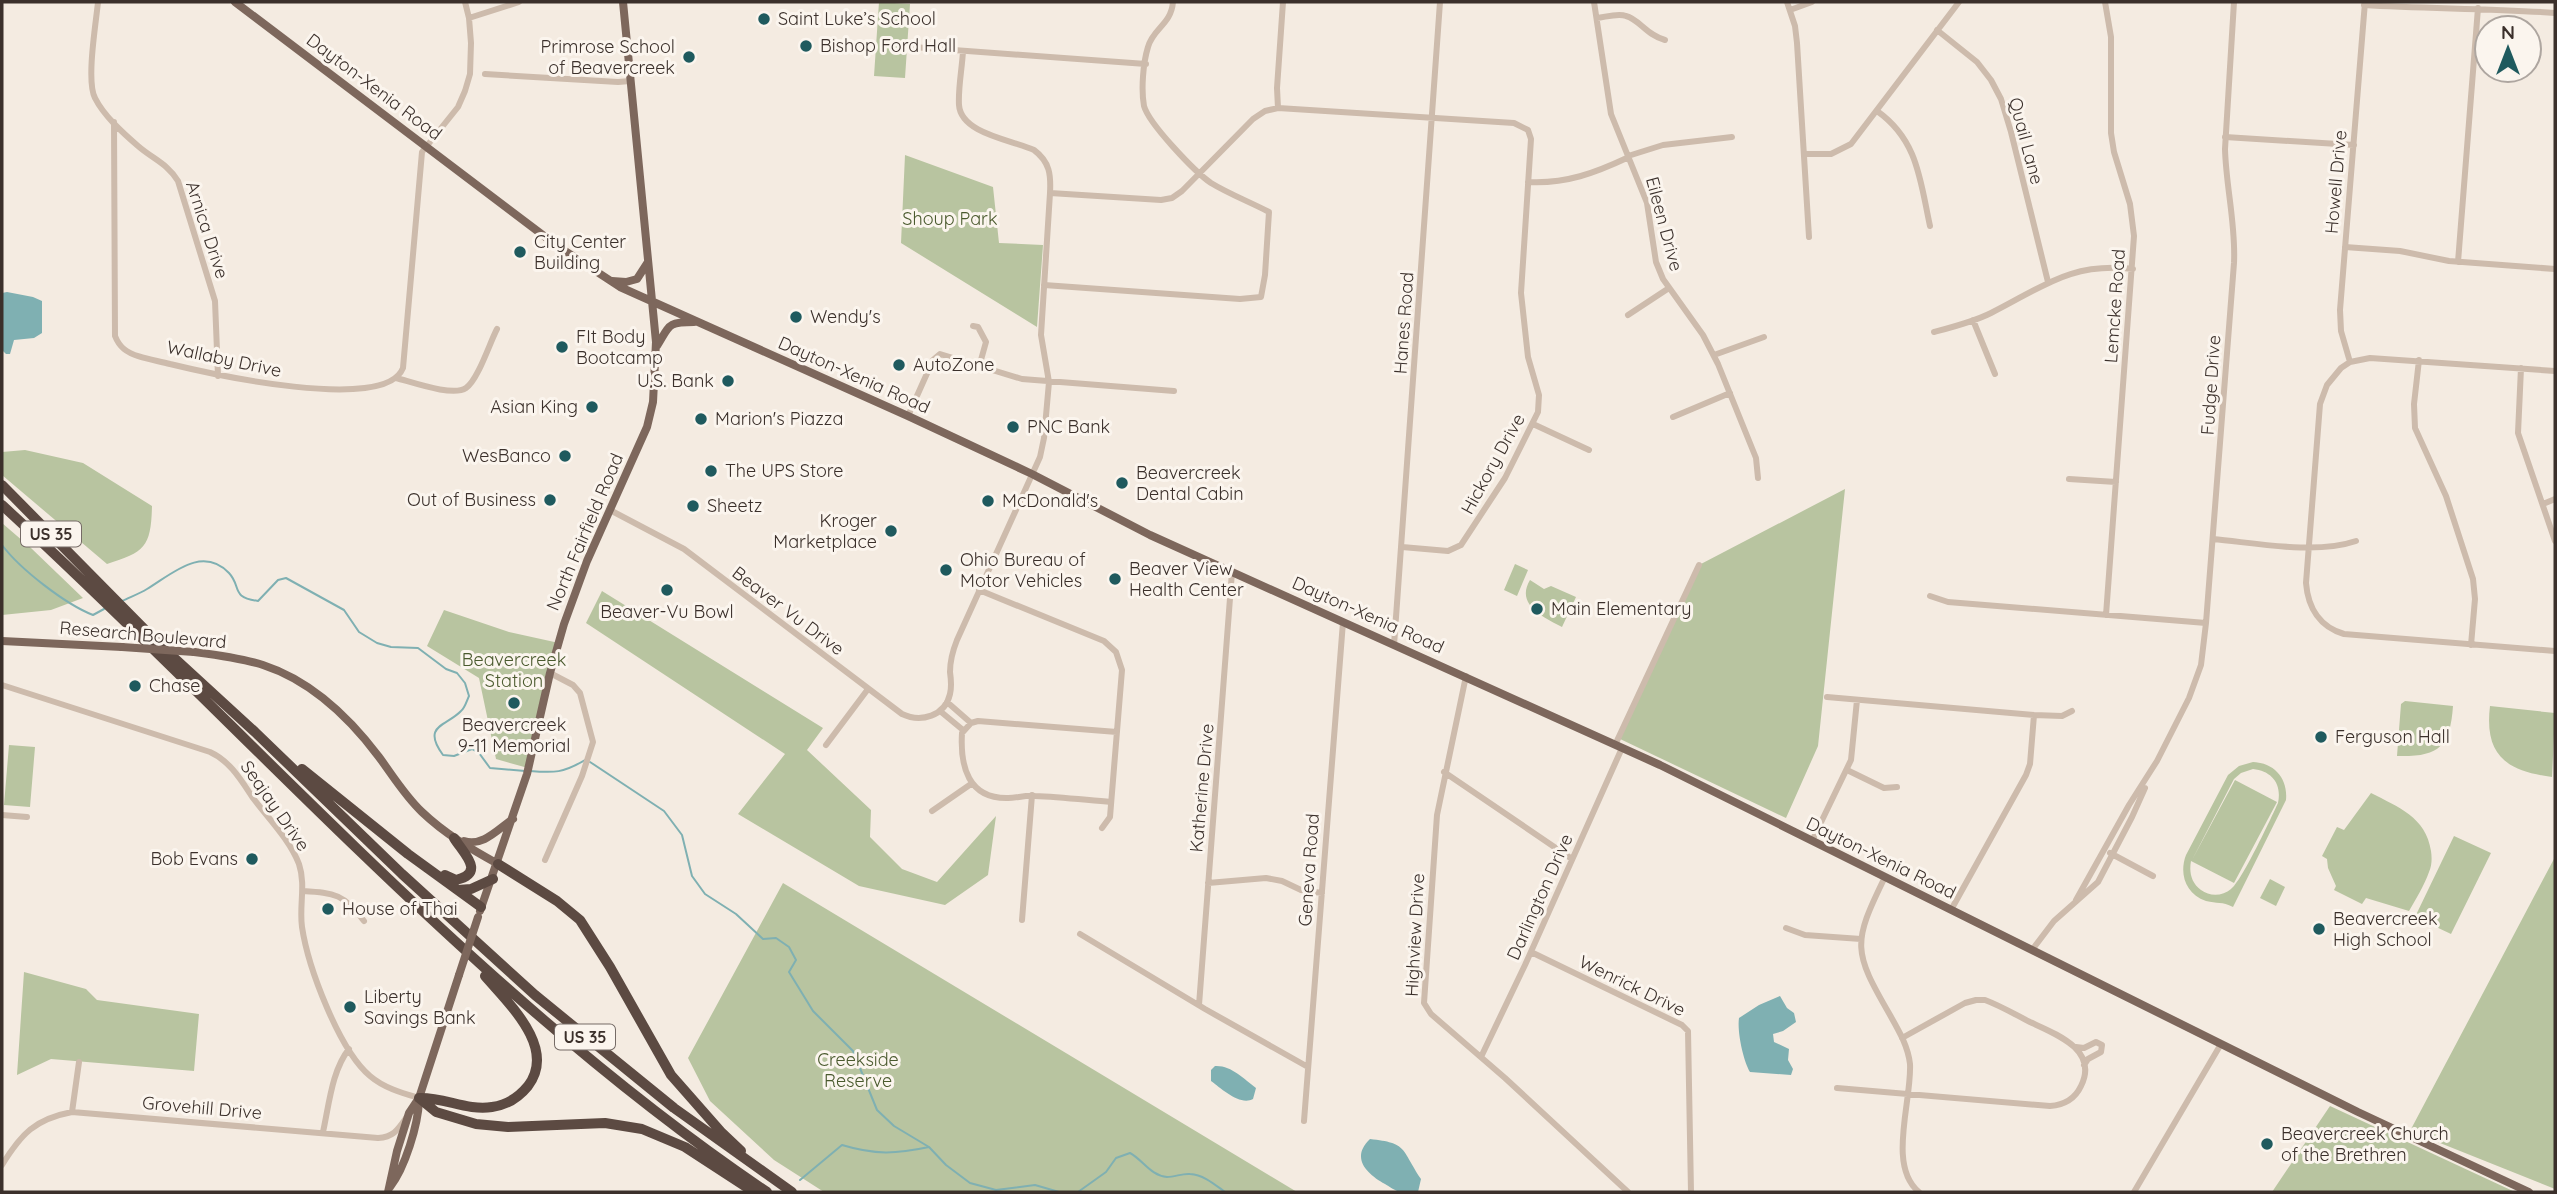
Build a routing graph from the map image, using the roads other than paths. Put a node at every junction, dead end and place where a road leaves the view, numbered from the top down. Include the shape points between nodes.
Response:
1 (98, 2) edge
2 (235, 2) edge
3 (465, 2) edge
4 (519, 2) edge
5 (623, 2) edge
6 (1174, 2) edge
7 (1283, 2) edge
8 (1440, 2) edge
9 (1594, 2) edge
10 (1787, 2) edge
11 (1812, 2) edge
12 (1959, 2) edge
13 (2105, 2) edge
14 (2234, 2) edge
15 (2364, 4) edge
16 (2478, 8) junction
17 (1790, 10) junction
18 (2555, 13) edge
19 (469, 18) junction
20 (1597, 18) junction
21 (1937, 30) junction
22 (1665, 40) dead end
23 (913, 47) dead end
24 (963, 51) junction
25 (1146, 64) junction
26 (485, 74) dead end
27 (630, 81) junction
28 (1278, 108) junction
29 (1877, 111) junction
30 (1432, 118) junction
31 (114, 122) junction
32 (1732, 137) dead end
33 (2225, 137) junction
34 (2354, 145) junction
35 (426, 147) junction
36 (1804, 154) junction
37 (1628, 157) junction
38 (1200, 173) junction
39 (1528, 182) junction
40 (1050, 193) junction
41 (1930, 226) dead end
42 (1809, 237) dead end
43 (2345, 247) junction
44 (648, 262) junction
45 (2458, 262) junction
46 (2133, 269) junction
47 (2555, 269) edge
48 (609, 281) junction
49 (2048, 282) junction
50 (1044, 285) junction
51 (1669, 288) junction
52 (652, 301) junction
53 (1628, 314) dead end
54 (1973, 320) junction
55 (697, 322) junction
56 (973, 326) dead end
57 (497, 329) dead end
58 (1934, 332) dead end
59 (1764, 337) dead end
60 (656, 348) junction
61 (1714, 355) junction
62 (2419, 360) junction
63 (2350, 362) junction
64 (979, 367) junction
65 (2521, 368) junction
66 (2555, 371) edge
67 (1995, 374) dead end
68 (218, 376) junction
69 (396, 378) junction
70 (1049, 382) junction
71 (1174, 391) dead end
72 (1730, 393) junction
73 (908, 416) junction
74 (1673, 416) dead end
75 (1533, 424) junction
76 (1589, 450) dead end
77 (1032, 474) junction
78 (1758, 478) dead end
79 (2068, 479) dead end
80 (2116, 482) junction
81 (2, 485) edge
82 (2555, 499) edge
83 (2543, 504) junction
84 (2, 505) edge
85 (610, 510) junction
86 (2213, 539) junction
87 (2356, 541) dead end
88 (2555, 541) edge
89 (2309, 546) junction
90 (1402, 547) junction
91 (1699, 565) dead end
92 (1232, 572) junction
93 (979, 590) junction
94 (1930, 596) dead end
95 (124, 614) junction
96 (2106, 615) junction
97 (1343, 622) junction
98 (2206, 623) junction
99 (2, 641) edge
100 (1394, 645) junction
101 (2471, 645) junction
102 (2555, 651) edge
103 (550, 673) junction
104 (1466, 676) junction
105 (2, 685) edge
106 (868, 689) junction
107 (1827, 697) dead end
108 (1857, 700) junction
109 (947, 702) junction
110 (940, 710) junction
111 (2072, 710) dead end
112 (2034, 715) junction
113 (971, 723) junction
114 (963, 730) junction
115 (255, 732) junction
116 (1117, 732) junction
117 (826, 746) dead end
118 (1619, 747) junction
119 (2157, 761) junction
120 (1847, 770) junction
121 (1444, 772) junction
122 (971, 784) junction
123 (1897, 787) dead end
124 (1032, 795) junction
125 (1111, 802) junction
126 (932, 811) dead end
127 (2, 815) edge
128 (27, 817) dead end
129 (514, 818) junction
130 (1102, 828) dead end
131 (454, 838) junction
132 (1812, 841) junction
133 (2105, 850) junction
134 (408, 854) junction
135 (2113, 855) junction
136 (1572, 859) junction
137 (545, 860) dead end
138 (498, 864) junction
139 (2153, 876) dead end
140 (1885, 877) junction
141 (493, 879) junction
142 (1208, 883) junction
143 (457, 890) junction
144 (303, 891) junction
145 (1322, 893) junction
146 (2076, 900) junction
147 (1951, 910) junction
148 (480, 912) junction
149 (1022, 920) dead end
150 (364, 921) dead end
151 (1786, 928) dead end
152 (1080, 934) dead end
153 (450, 937) junction
154 (1861, 939) junction
155 (2032, 950) junction
156 (1531, 952) junction
157 (1199, 1005) junction
158 (1902, 1038) junction
159 (2221, 1044) junction
160 (2076, 1047) junction
161 (349, 1049) junction
162 (1481, 1057) junction
163 (79, 1062) dead end
164 (2084, 1065) junction
165 (1308, 1067) junction
166 (1837, 1088) dead end
167 (1908, 1094) junction
168 (419, 1098) junction
169 (72, 1112) junction
170 (409, 1113) junction
171 (1304, 1121) dead end
172 (323, 1132) junction
173 (2, 1165) edge
174 (781, 1185) junction
175 (389, 1190) edge
176 (754, 1192) edge
177 (767, 1192) edge
178 (792, 1192) edge
179 (1628, 1192) edge
180 (1691, 1192) edge
181 (1919, 1192) edge
182 (2134, 1192) edge
183 (2529, 1192) edge

1 - 31 street, Arnica Drive via 92,90
2 - 35 main road, Dayton-Xenia Road
3 - 19 street
4 - 19 street
5 - 27 main road, North Fairfield Road
6 - 25 street via 1168,21 1150,41
7 - 28 street
8 - 30 street, Hanes Road
9 - 20 street, Eileen Drive
10 - 17 street
11 - 17 street
12 - 21 street
13 - 46 street, Lemcke Road via 2111,37 2111,133 2131,211
14 - 33 street, Fudge Drive
15 - 16 street
15 - 34 street, Howell Drive
16 - 18 street
16 - 45 street
17 - 36 street via 1797,43
19 - 35 street via 470,75 465,91
20 - 22 street via 1628,16 1652,36
20 - 37 street, Eileen Drive via 1611,114
21 - 29 street
21 - 49 street, Quail Lane via 1977,62 2001,99
23 - 24 street
24 - 25 street
24 - 40 street via 959,103 963,118 973,128 1042,157 1049,170
25 - 38 street via 1143,99 1152,123
26 - 27 street
27 - 44 main road, North Fairfield Road
28 - 30 street, Hickory Drive
28 - 38 street via 1253,119
29 - 36 street via 1846,147 1826,155
29 - 41 street via 1898,128 1911,149
30 - 39 street, Hickory Drive via 1521,125 1531,135
30 - 90 street, Hanes Road
31 - 68 street, Arnica Drive via 168,167 178,181 215,301
31 - 68 street, Wallaby Drive via 117,340 135,354
32 - 37 street via 1663,145
33 - 34 street
33 - 86 street, Fudge Drive via 2235,263
34 - 43 street, Howell Drive
35 - 48 main road, Dayton-Xenia Road
35 - 69 street via 403,368
36 - 42 street
37 - 39 street via 1583,177
37 - 51 street, Eileen Drive via 1647,203 1656,262
38 - 40 street via 1179,194 1164,200
38 - 50 street via 1269,212 1261,297
39 - 75 street, Hickory Drive via 1521,293 1528,357 1539,395
40 - 50 street
43 - 45 street
43 - 63 street, Howell Drive via 2340,324
44 - 48 main road via 637,279
44 - 52 main road, North Fairfield Road
45 - 47 street
46 - 49 street via 2088,268
46 - 80 street, Lemcke Road
48 - 52 main road, Dayton-Xenia Road
49 - 54 street
50 - 70 street via 1041,336
51 - 53 street
51 - 61 street, Eileen Drive
52 - 55 main road, Dayton-Xenia Road
52 - 60 main road, North Fairfield Road
54 - 58 street
54 - 67 street
55 - 60 main road via 673,322
55 - 73 main road, Dayton-Xenia Road
56 - 64 street via 986,342
57 - 69 street via 464,390 447,391
59 - 61 street
60 - 85 main road, North Fairfield Road via 647,427
61 - 72 street, Eileen Drive
62 - 63 street
62 - 65 street
62 - 101 street via 2415,428 2446,496 2473,579
63 - 89 street via 2330,380 2320,404
64 - 70 street
64 - 73 street via 945,354 937,356
65 - 66 street
65 - 83 street via 2518,433
68 - 69 street, Wallaby Drive via 267,385 340,389
70 - 71 street
70 - 77 street via 1043,446
72 - 74 street
72 - 78 street, Eileen Drive via 1756,458
73 - 77 main road, Dayton-Xenia Road
75 - 76 street
75 - 90 street, Hickory Drive via 1505,478 1461,545 1448,551
77 - 92 main road, Dayton-Xenia Road
77 - 93 street
79 - 80 street
80 - 96 street, Lemcke Road
81 - 95 highway, US 35 via 100,583
82 - 83 street
83 - 88 street
84 - 95 highway, US 35
85 - 103 main road, North Fairfield Road via 587,561
85 - 106 street, Beaver Vu Drive via 684,549
86 - 89 street
86 - 98 street, Fudge Drive
87 - 89 street
89 - 101 street via 2307,596 2328,627 2350,635
90 - 100 street, Hanes Road
91 - 118 street, Darlington Drive
92 - 97 main road, Dayton-Xenia Road
92 - 142 street, Katherine Drive
93 - 109 street via 954,649
93 - 116 street via 1113,648 1122,670
94 - 96 street via 1948,602
95 - 115 highway, US 35
95 - 153 highway, US 35 via 274,770
96 - 98 street
97 - 100 main road, Dayton-Xenia Road
97 - 145 street, Geneva Road
98 - 119 street, Fudge Drive via 2198,674
99 - 131 main road, Research Boulevard, bridge via 194,652 237,658 287,675 313,690 353,725 422,813
100 - 104 main road, Dayton-Xenia Road
101 - 102 street
103 - 129 main road, North Fairfield Road
103 - 137 street via 580,694 592,734 582,776
104 - 118 main road, Dayton-Xenia Road
104 - 121 street, Highview Drive
105 - 144 street, Seajay Drive via 221,757 295,855
106 - 110 street, Beaver Vu Drive via 911,718 926,718
106 - 117 street
107 - 108 street
108 - 112 street
108 - 120 street
109 - 110 street
109 - 113 street
110 - 114 street
111 - 112 street via 2062,716
112 - 147 street via 2026,775
113 - 114 street
113 - 116 street
114 - 122 street
115 - 134 highway
115 - 174 highway, US 35 via 535,995 644,1084
116 - 125 street
118 - 132 main road, Dayton-Xenia Road
118 - 136 street, Darlington Drive
119 - 133 street, Fudge Drive
119 - 135 street, Fudge Drive
120 - 123 street via 1884,788
120 - 132 street
121 - 136 street
121 - 162 street, Highview Drive via 1436,817 1423,997 1431,1014
122 - 124 street via 989,797
122 - 126 street
124 - 125 street
124 - 149 street
125 - 130 street via 1110,817
127 - 128 street
129 - 131 main road via 483,841
129 - 138 main road, North Fairfield Road
131 - 134 highway via 472,866 465,878 456,880
131 - 138 main road, Research Boulevard
132 - 140 main road, Dayton-Xenia Road
133 - 135 street
133 - 146 street, Fudge Drive
134 - 143 highway
135 - 139 street
135 - 146 street, Fudge Drive via 2095,886
136 - 156 street, Darlington Drive
138 - 141 main road, North Fairfield Road
138 - 174 highway via 580,920 671,1075 722,1133
140 - 147 main road, Dayton-Xenia Road
140 - 154 street
141 - 143 highway
141 - 148 main road, North Fairfield Road
142 - 145 street via 1266,878
142 - 157 street, Katherine Drive
143 - 148 highway
144 - 150 street via 341,897
144 - 161 street, Seajay Drive via 304,937 325,1005
145 - 165 street, Geneva Road
146 - 155 street, Fudge Drive
147 - 155 main road, Dayton-Xenia Road
148 - 168 main road, North Fairfield Road, bridge
151 - 154 street via 1805,935
152 - 157 street
153 - 168 highway via 509,1004 537,1049 539,1065 521,1095 492,1107 469,1108 436,1097
153 - 177 highway, US 35 via 583,1055
154 - 158 street via 1867,975
155 - 159 main road, Dayton-Xenia Road
156 - 162 street, Darlington Drive
156 - 180 street, Wenrick Drive via 1688,1031
157 - 165 street
158 - 160 street via 1976,999 1991,1002
158 - 167 street via 1909,1062
159 - 182 street
159 - 183 main road, Dayton-Xenia Road
160 - 164 street
160 - 164 street via 2102,1045 2102,1052
161 - 168 street, Seajay Drive via 378,1082
161 - 172 street via 338,1070
162 - 179 street, Highview Drive
163 - 169 street
164 - 167 street via 2078,1091 2055,1105
165 - 171 street, Geneva Road
166 - 167 street
167 - 181 street via 1903,1169
168 - 170 main road, North Fairfield Road
168 - 175 main road, North Fairfield Road via 418,1116 398,1177
168 - 176 highway via 436,1112 476,1124 605,1124 642,1129 685,1147
169 - 172 street, Grovehill Drive
169 - 173 street, Grovehill Drive via 36,1123
170 - 172 street, Grovehill Drive via 389,1137
170 - 175 main road, North Fairfield Road
174 - 178 highway, US 35

